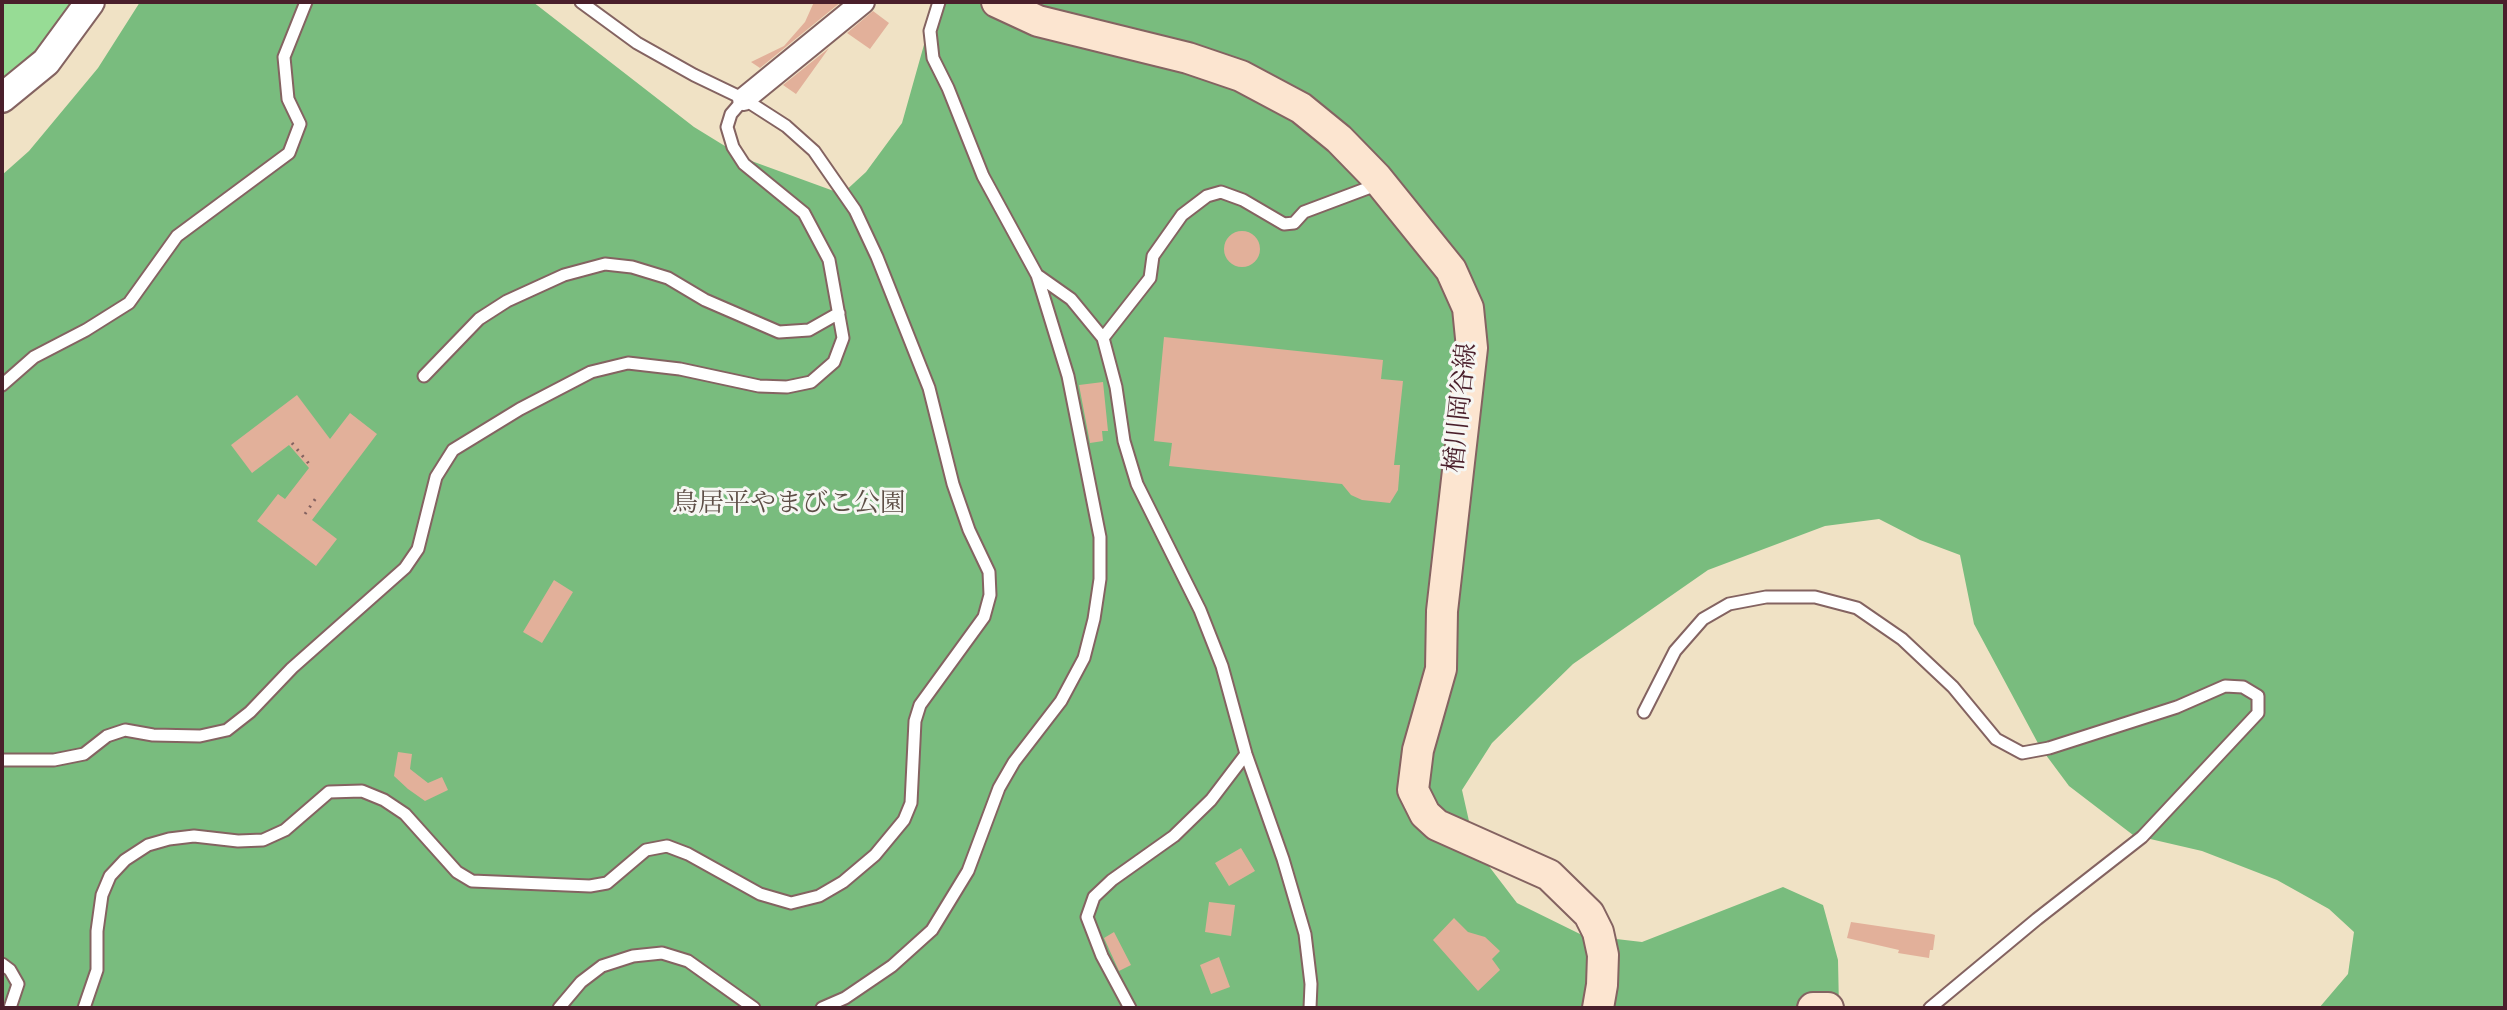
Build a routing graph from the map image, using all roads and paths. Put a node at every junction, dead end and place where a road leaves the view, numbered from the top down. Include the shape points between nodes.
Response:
1 (90, 2) edge
2 (306, 2) edge
3 (581, 2) edge
4 (863, 2) edge
5 (939, 2) edge
6 (997, 2) edge
7 (2, 98) edge
8 (744, 99) junction
9 (1368, 188) dead end
10 (1037, 275) junction
11 (839, 313) junction
12 (1103, 338) junction
13 (424, 376) dead end
14 (2, 385) edge
15 (292, 443) dead end
16 (310, 465) dead end
17 (318, 495) dead end
18 (305, 514) dead end
19 (1644, 712) dead end
20 (1246, 754) junction
21 (2, 760) edge
22 (1574, 903) junction
23 (2, 964) edge
24 (10, 1008) edge
25 (84, 1008) edge
26 (559, 1008) edge
27 (754, 1008) edge
28 (822, 1008) edge
29 (1130, 1008) edge
30 (1310, 1008) edge
31 (1581, 1008) edge
32 (1598, 1008) edge
33 (1813, 1008) edge
34 (1828, 1008) edge
35 (1930, 1008) edge

1 - 7 street via 46,62
2 - 14 lane via 284,57 288,99 300,124 289,153 177,236 129,303 34,357
3 - 8 lane via 637,43
4 - 8 street
5 - 10 lane via 930,31 933,58 983,176
6 - 22 main road, 楢川岡谷線 via 1038,21 1241,76 1301,108 1376,177 1451,270 1468,308 1472,348 1443,595 1441,669 1418,750 1413,790 1437,825 1531,865 1564,888
8 - 11 lane via 727,127 733,147 744,164 804,213 829,260
8 - 25 lane via 814,151 855,210 929,388 953,484 989,572 984,617 920,705 911,803 904,820 843,882 791,903 760,894 667,846 646,850 607,883 472,881 384,800 362,791 329,792 285,830 263,840 182,837 148,845 125,860 102,895 97,970
9 - 12 lane via 1284,224 1221,192 1207,196 1182,215 1153,256 1150,278
10 - 12 lane via 1071,299
10 - 28 lane via 1068,376 1100,537 1100,579 1084,658 1061,701 999,788 968,871 932,930 892,966
11 - 13 lane via 809,330 779,332 668,278 605,264 564,275 507,301 479,319
11 - 21 lane via 843,338 834,362 811,382 759,386 628,363 591,372 453,450 436,477 418,549 405,568 227,730 200,736 125,730 84,754
12 - 20 lane via 1137,484 1200,610
15 - 16 path
17 - 18 path
19 - 35 lane via 1675,651 1703,619 1729,604 1766,597 1815,597 1857,608 1902,639 1953,687 1996,739 2022,753 2177,707 2225,686 2243,687 2258,696 2258,713 2142,837
20 - 29 lane via 1211,800 1174,836 1094,897 1087,917
20 - 30 lane via 1305,934
22 - 31 main road, 楢川岡谷線 via 1589,966
22 - 32 main road, 楢川岡谷線 via 1589,914 1598,932 1603,970
23 - 24 lane via 18,984
26 - 27 lane via 602,966 662,953 688,961
33 - 34 main road

